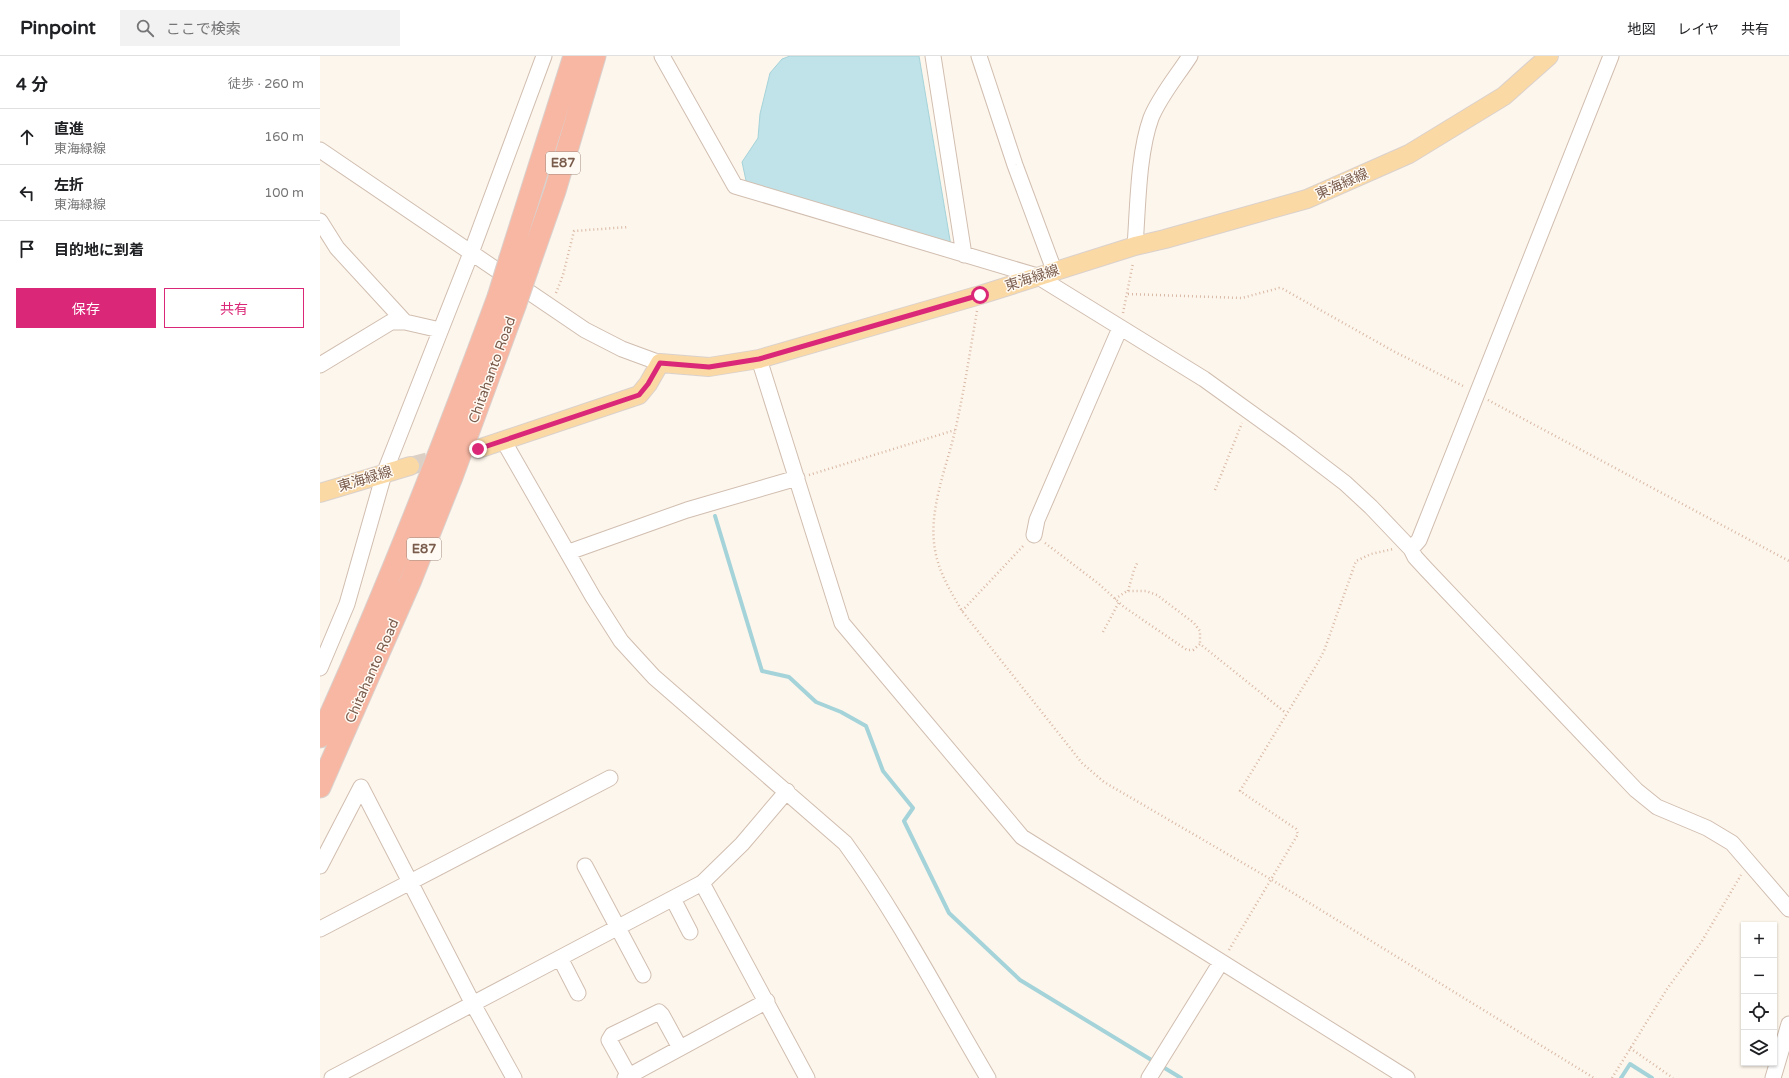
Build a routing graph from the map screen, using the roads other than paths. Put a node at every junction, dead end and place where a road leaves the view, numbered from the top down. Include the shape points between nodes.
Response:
1 (544, 56) edge
2 (574, 56) edge
3 (596, 56) edge
4 (662, 56) edge
5 (933, 56) edge
6 (979, 56) edge
7 (1190, 56) edge
8 (1549, 56) edge
9 (1611, 56) edge
10 (320, 150) edge
11 (320, 221) edge
12 (1135, 246) junction
13 (471, 253) junction
14 (964, 255) junction
15 (1054, 270) junction
16 (1037, 276) junction
17 (506, 302) junction
18 (404, 322) junction
19 (1119, 327) junction
20 (440, 330) junction
21 (759, 359) junction
22 (660, 363) junction
23 (320, 365) edge
24 (503, 440) junction
25 (478, 449) dead end
26 (410, 466) tunnel mouth
27 (384, 474) junction
28 (797, 478) junction
29 (320, 493) edge
30 (1034, 535) road end
31 (1411, 549) junction
32 (569, 552) junction
33 (320, 668) edge
34 (320, 737) edge
35 (610, 778) dead end
36 (320, 787) edge
37 (786, 791) junction
38 (320, 866) edge
39 (585, 866) dead end
40 (410, 883) junction
41 (702, 883) junction
42 (673, 899) junction
43 (1789, 909) edge
44 (618, 928) junction
45 (320, 929) edge
46 (690, 932) dead end
47 (560, 958) junction
48 (1221, 962) junction
49 (643, 975) dead end
50 (578, 993) dead end
51 (767, 1001) junction
52 (473, 1004) junction
53 (1789, 1024) edge
54 (680, 1048) junction
55 (1151, 1075) edge
56 (627, 1077) edge
57 (332, 1078) edge
58 (514, 1078) edge
59 (807, 1078) edge
60 (988, 1078) edge
61 (1407, 1078) edge
62 (1773, 1078) edge

1 - 13 street
2 - 17 highway, Chitahanto Road / E87, bridge via 510,258
3 - 17 highway, Chitahanto Road / E87, bridge via 528,268
4 - 14 street via 735,186
5 - 14 street
6 - 15 street via 1015,165
7 - 12 street via 1151,118 1140,177
8 - 12 main road, 東海緑線 via 1504,96 1408,154 1307,199
9 - 31 street via 1419,540
10 - 13 street
11 - 18 street via 337,248
12 - 15 main road, 東海緑線
13 - 20 street
13 - 22 street via 586,330 616,346
14 - 16 street
15 - 16 main road, 東海緑線
16 - 19 street
16 - 21 main road, 東海緑線
17 - 34 highway, Chitahanto Road / E87
17 - 36 highway, Chitahanto Road / E87 via 452,477 411,580
18 - 20 street
18 - 23 street via 391,322
19 - 30 street via 1037,520
19 - 31 street via 1204,379 1345,483
20 - 27 street
21 - 22 main road, 東海緑線 via 709,367
21 - 28 street
22 - 24 main road via 639,395
24 - 25 main road
24 - 32 street
26 - 27 main road, 東海緑線
27 - 29 main road, 東海緑線
27 - 33 street via 347,604
28 - 32 street via 687,510
28 - 48 street via 842,623 1022,837
31 - 43 street via 1426,569 1636,790 1657,807 1732,843
32 - 37 street via 621,641 654,678
35 - 40 street
37 - 41 street via 742,844
37 - 60 street via 845,843 863,868 911,943
38 - 40 street via 361,787
39 - 44 street
40 - 45 street
40 - 52 street
41 - 42 street
41 - 51 street
42 - 44 street
42 - 46 street
44 - 47 street
44 - 49 street
47 - 50 street
47 - 52 street
48 - 55 street
48 - 61 street
51 - 54 street
51 - 59 street
52 - 57 street
52 - 58 street
53 - 62 street
54 - 56 street
54 - 56 street via 659,1012 612,1035 609,1040

